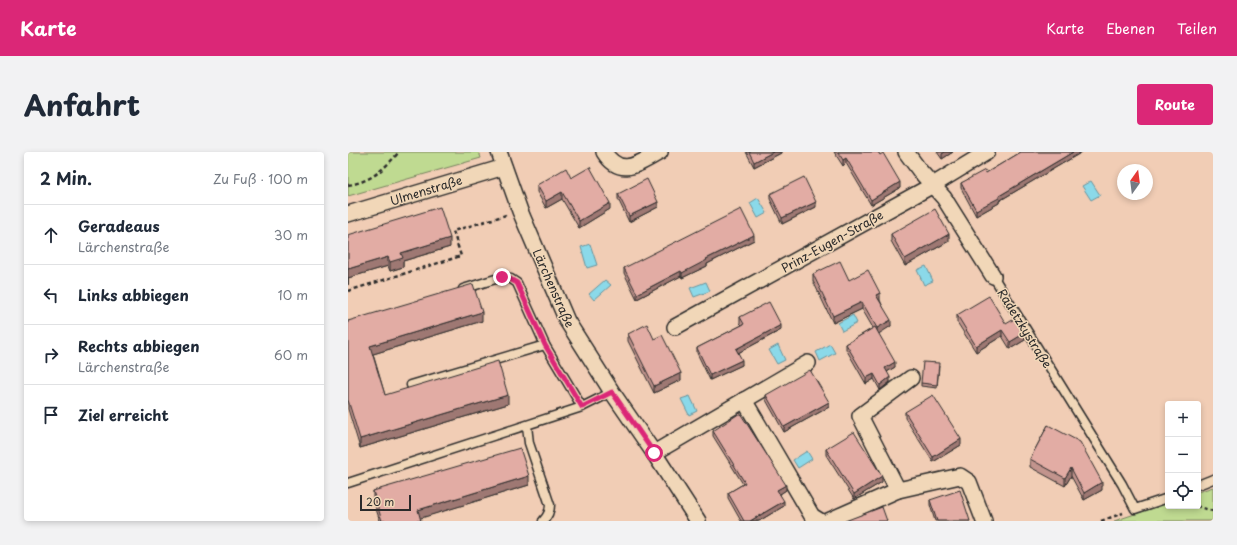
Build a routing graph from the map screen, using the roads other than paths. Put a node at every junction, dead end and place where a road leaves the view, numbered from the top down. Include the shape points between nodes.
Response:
1 (499, 152) edge
2 (604, 152) edge
3 (660, 152) edge
4 (906, 152) edge
5 (987, 152) edge
6 (504, 167) junction
7 (933, 185) junction
8 (348, 214) edge
9 (993, 276) joint
10 (458, 290) edge
11 (675, 327) dead end
12 (545, 345) junction
13 (808, 363) dead end
14 (911, 378) dead end
15 (411, 386) edge
16 (612, 392) junction
17 (744, 400) junction
18 (582, 407) junction
19 (527, 426) junction
20 (654, 453) junction
21 (1213, 479) edge
22 (348, 483) edge
23 (1201, 484) edge
24 (898, 490) junction
25 (1165, 499) edge
26 (543, 521) edge
27 (698, 521) edge
28 (820, 521) edge
29 (828, 521) edge
30 (984, 521) edge

1 - 6 street, Lärchenstraße
2 - 3 street via 613,164 620,167 629,167
4 - 7 street, Radetzkystraße
5 - 7 street, Prinz-Eugen-Straße
6 - 8 street, Ulmenstraße
6 - 16 street, Lärchenstraße via 567,321
7 - 9 street, Radetzkystraße via 944,198
7 - 11 street, Prinz-Eugen-Straße
9 - 25 lane, Radetzkystraße via 1135,509
10 - 12 lane via 502,277 517,283
12 - 15 lane
12 - 18 lane
13 - 17 street
14 - 24 street via 860,416
16 - 18 lane
16 - 20 street, Lärchenstraße
17 - 20 street
17 - 28 street via 812,516
18 - 19 lane
19 - 22 lane
19 - 26 lane via 529,443 550,505 550,511
20 - 27 street, Lärchenstraße
21 - 23 lane
24 - 29 street
24 - 30 street via 960,476 969,482

